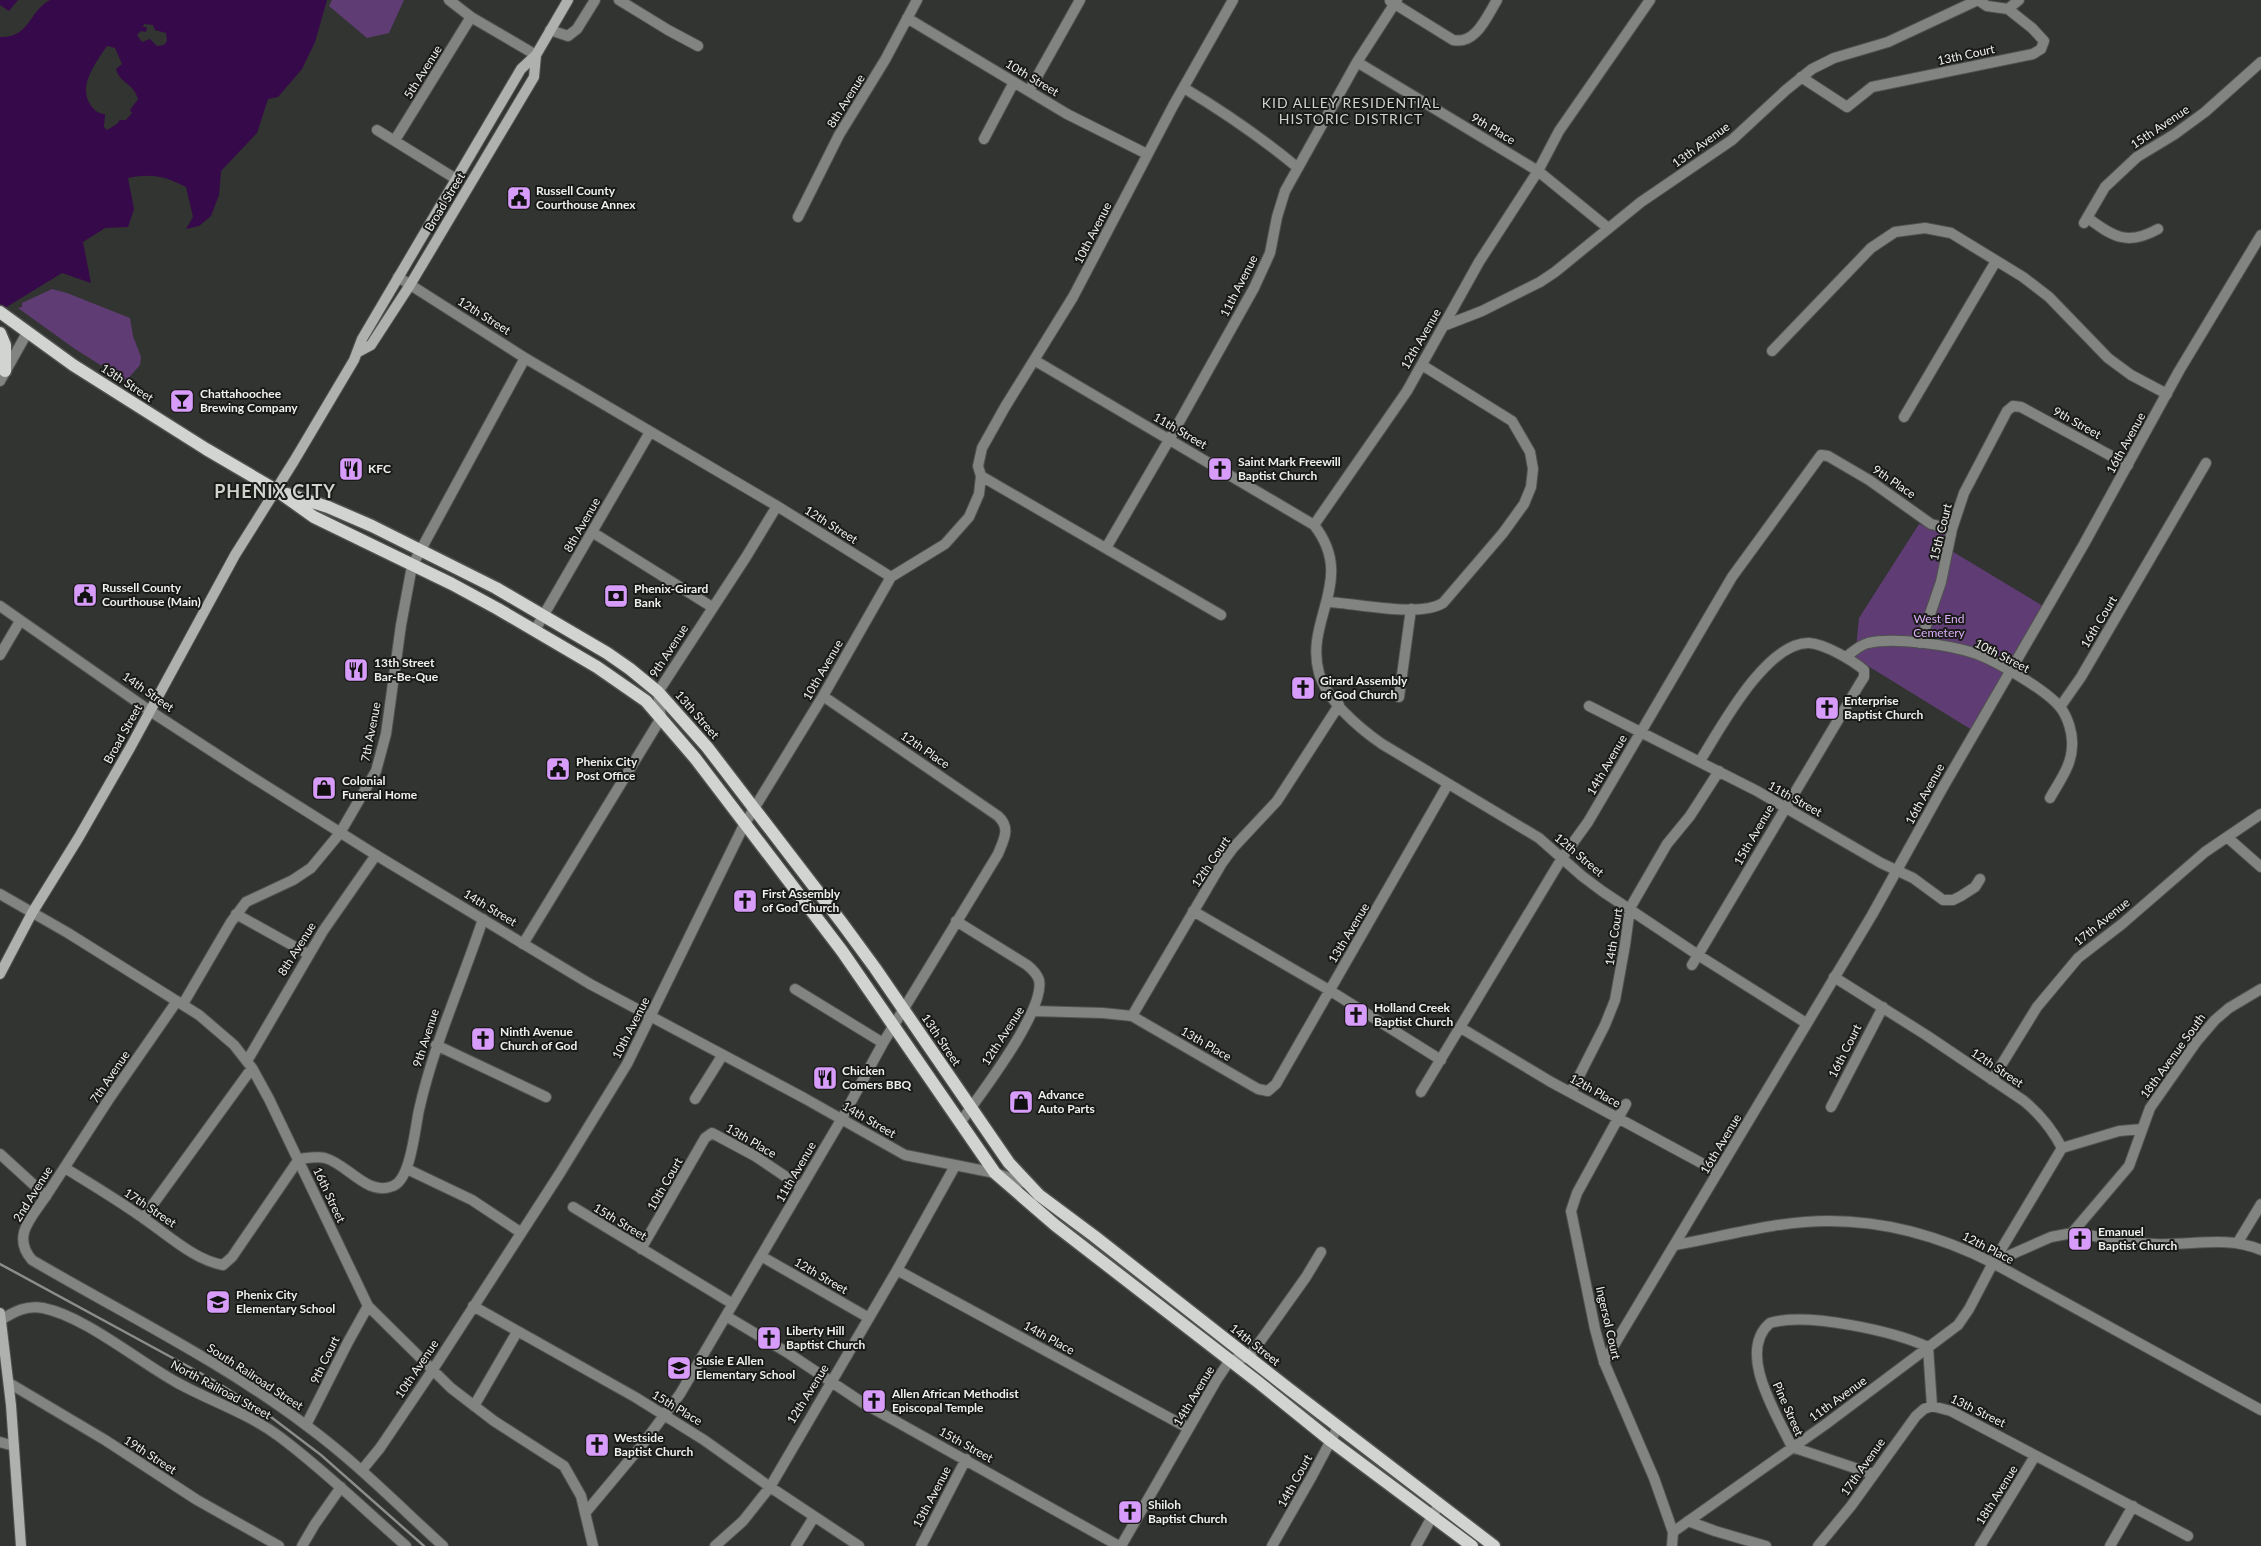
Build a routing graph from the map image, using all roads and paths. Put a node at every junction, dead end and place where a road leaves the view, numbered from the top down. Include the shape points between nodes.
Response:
1 (449, 0) edge
2 (568, 0) edge
3 (595, 0) edge
4 (619, 0) edge
5 (917, 0) edge
6 (1080, 0) edge
7 (1233, 0) edge
8 (1497, 0) edge
9 (1650, 0) edge
10 (1978, 0) edge
11 (2019, 0) edge
12 (1393, 1) edge
13 (2008, 9) junction
14 (471, 17) junction
15 (906, 18) junction
16 (550, 30) junction
17 (698, 46) dead end
18 (536, 55) junction
19 (1357, 62) junction
20 (2261, 62) edge
21 (1801, 77) junction
22 (1014, 82) junction
23 (1184, 88) junction
24 (1029, 91) junction
25 (377, 130) dead end
26 (984, 139) dead end
27 (395, 140) junction
28 (1147, 154) junction
29 (1298, 168) junction
30 (1538, 171) junction
31 (456, 179) junction
32 (798, 217) dead end
33 (1608, 228) junction
34 (2158, 229) dead end
35 (2261, 235) edge
36 (1996, 260) junction
37 (398, 277) junction
38 (410, 285) junction
39 (1073, 297) junction
40 (1084, 297) dead end
41 (0, 312) edge
42 (1446, 325) junction
43 (23, 330) junction
44 (0, 332) edge
45 (1772, 351) dead end
46 (358, 352) junction
47 (525, 358) junction
48 (1034, 360) junction
49 (1422, 365) junction
50 (3, 376) edge
51 (2167, 394) junction
52 (2013, 406) joint
53 (1904, 417) dead end
54 (650, 432) junction
55 (1169, 440) junction
56 (1821, 455) joint
57 (2206, 463) dead end
58 (2128, 466) junction
59 (981, 476) junction
60 (276, 490) junction
61 (777, 506) junction
62 (1314, 525) junction
63 (1952, 529) junction
64 (592, 532) junction
65 (1106, 548) junction
66 (421, 550) junction
67 (412, 566) junction
68 (891, 577) junction
69 (1327, 602) junction
70 (0, 606) edge
71 (712, 607) junction
72 (1411, 609) junction
73 (543, 615) junction
74 (1221, 615) dead end
75 (20, 621) junction
76 (535, 630) junction
77 (1920, 643) junction
78 (0, 655) edge
79 (1846, 657) junction
80 (2011, 672) junction
81 (658, 692) junction
82 (823, 696) junction
83 (1399, 698) dead end
84 (1339, 705) junction
85 (1589, 706) dead end
86 (2060, 708) junction
87 (150, 711) junction
88 (661, 718) junction
89 (1640, 733) junction
90 (1700, 761) junction
91 (1719, 771) junction
92 (1448, 784) junction
93 (2050, 798) dead end
94 (754, 808) junction
95 (1784, 808) junction
96 (2261, 814) edge
97 (744, 825) junction
98 (1006, 831) joint
99 (340, 832) junction
100 (2227, 837) junction
101 (376, 855) junction
102 (1562, 858) junction
103 (2261, 867) edge
104 (1897, 870) junction
105 (1980, 879) dead end
106 (0, 894) edge
107 (1630, 908) junction
108 (1193, 911) junction
109 (32, 913) junction
110 (236, 914) junction
111 (483, 919) junction
112 (956, 921) junction
113 (523, 944) junction
114 (308, 954) junction
115 (1698, 955) junction
116 (1692, 965) dead end
117 (0, 974) edge
118 (1834, 977) junction
119 (795, 989) dead end
120 (1329, 990) junction
121 (2261, 990) edge
122 (180, 1002) junction
123 (1883, 1007) junction
124 (904, 1009) junction
125 (1033, 1011) junction
126 (652, 1016) junction
127 (1132, 1016) junction
128 (1806, 1023) junction
129 (894, 1025) junction
130 (1461, 1028) junction
131 (883, 1043) junction
132 (436, 1045) junction
133 (722, 1056) junction
134 (1441, 1060) junction
135 (249, 1064) junction
136 (1992, 1080) junction
137 (1268, 1091) joint
138 (1421, 1092) dead end
139 (1571, 1092) junction
140 (546, 1097) dead end
141 (695, 1099) dead end
142 (1626, 1104) dead end
143 (971, 1107) junction
144 (1831, 1107) dead end
145 (1617, 1118) junction
146 (841, 1120) junction
147 (960, 1123) junction
148 (2142, 1129) junction
149 (712, 1134) joint
150 (2062, 1148) junction
151 (0, 1154) edge
152 (299, 1159) junction
153 (955, 1166) junction
154 (64, 1168) junction
155 (407, 1169) junction
156 (1718, 1172) junction
157 (995, 1173) junction
158 (1028, 1184) junction
159 (801, 1187) junction
160 (46, 1196) junction
161 (2261, 1204) edge
162 (573, 1207) dead end
163 (143, 1218) junction
164 (520, 1232) junction
165 (2072, 1233) junction
166 (2238, 1242) junction
167 (1675, 1246) junction
168 (641, 1249) junction
169 (2261, 1250) edge
170 (1321, 1252) dead end
171 (761, 1256) junction
172 (32, 1260) joint
173 (1993, 1263) junction
174 (897, 1270) junction
175 (732, 1304) junction
176 (368, 1306) junction
177 (473, 1306) junction
178 (726, 1316) junction
179 (0, 1317) edge
180 (869, 1318) junction
181 (517, 1332) junction
182 (1928, 1347) junction
183 (1249, 1357) junction
184 (1230, 1360) junction
185 (1604, 1362) junction
186 (432, 1371) junction
187 (833, 1382) junction
188 (9, 1383) junction
189 (474, 1406) junction
190 (1932, 1406) junction
191 (2261, 1410) edge
192 (664, 1416) junction
193 (306, 1425) junction
194 (1338, 1427) junction
195 (1188, 1428) junction
196 (1331, 1441) junction
197 (0, 1442) edge
198 (14, 1446) junction
199 (1792, 1447) junction
200 (2035, 1456) junction
201 (966, 1459) junction
202 (362, 1470) junction
203 (1873, 1474) junction
204 (341, 1487) junction
205 (770, 1487) junction
206 (1439, 1504) junction
207 (2134, 1506) junction
208 (586, 1512) junction
209 (814, 1517) junction
210 (1432, 1517) junction
211 (1688, 1521) junction
212 (1673, 1532) junction
213 (2188, 1536) dead end
214 (21, 1546) edge
215 (279, 1546) edge
216 (302, 1546) edge
217 (406, 1546) edge
218 (443, 1546) edge
219 (593, 1546) edge
220 (715, 1546) edge
221 (796, 1546) edge
222 (859, 1546) edge
223 (921, 1546) edge
224 (1120, 1546) edge
225 (1272, 1546) edge
226 (1416, 1546) edge
227 (1472, 1546) edge
228 (1494, 1546) edge
229 (1672, 1546) edge
230 (1766, 1546) edge
231 (1818, 1546) edge
232 (1980, 1546) edge
233 (2110, 1546) edge

1 - 14 street
2 - 16 main road, Broad Street
3 - 16 street via 577,29 568,36
4 - 17 street
5 - 15 street, 8th Avenue
6 - 24 street
7 - 23 street, 10th Avenue
8 - 12 street via 1482,26 1470,39 1462,42 1453,40
9 - 30 street, 12th Avenue via 1559,131
10 - 13 street via 1987,6
10 - 21 street, 13th Avenue via 1888,42 1834,58
11 - 13 street
12 - 19 street, 11th Avenue
13 - 21 street, 13th Court via 2044,41 2041,50 1872,87 1846,108
14 - 18 street
14 - 27 street, 5th Avenue
15 - 22 street, 10th Street
15 - 32 street, 8th Avenue via 886,60 839,135
16 - 18 main road, Broad Street
18 - 31 main road, Broad Street via 521,69
18 - 38 main road, Broad Street via 534,77
19 - 29 street, 11th Avenue
19 - 30 street, 9th Place
20 - 34 street, 15th Avenue via 2205,112 2137,157 2105,187 2086,220 2124,238 2141,237
21 - 33 street, 13th Avenue via 1732,140
22 - 24 street, 10th Street
22 - 26 street
23 - 28 street, 10th Avenue
23 - 29 street via 1262,139
24 - 28 street, 10th Street
25 - 27 street
27 - 31 street
28 - 39 street, 10th Avenue
29 - 55 street, 11th Avenue via 1285,191 1270,253 1262,271
30 - 33 street, 9th Place
30 - 42 street, 12th Avenue via 1479,262
31 - 37 main road, Broad Street
33 - 42 street, 13th Avenue via 1540,282
35 - 51 street, 16th Avenue
36 - 45 street via 1951,233 1925,228 1895,232 1871,248
36 - 51 street via 2049,297 2108,358 2131,375
36 - 53 street
37 - 38 street, 12th Street
37 - 46 main road, Broad Street via 362,339
38 - 46 main road, Broad Street via 371,345
38 - 47 street, 12th Street
39 - 40 street
39 - 48 street, 10th Avenue
41 - 43 main road, 13th Street
42 - 49 street, 12th Avenue
43 - 50 street
43 - 60 main road, 13th Street via 135,405
44 - 50 main road via 5,345
46 - 60 main road, Broad Street
47 - 54 street, 12th Street
47 - 66 street, 7th Avenue
48 - 55 street, 11th Street
48 - 59 street, 10th Avenue via 982,448 978,466
49 - 62 street, 12th Avenue via 1407,392
49 - 72 street via 1512,421 1530,452 1534,470 1524,504 1444,602 1436,607
51 - 58 street, 16th Avenue
52 - 58 street, 9th Street via 2022,407
52 - 63 street, 15th Court via 2007,411 1964,494
54 - 61 street, 12th Street
54 - 64 street, 8th Avenue
55 - 62 street, 11th Street
55 - 65 street, 11th Avenue
56 - 63 street, 9th Place via 1869,480 1931,524
56 - 89 street, 14th Avenue via 1742,561
57 - 86 street, 16th Court
58 - 80 street, 16th Avenue
59 - 65 street
59 - 68 street via 976,502 957,531 944,544
60 - 66 main road, 13th Street via 328,506
60 - 67 main road, 13th Street via 314,517
60 - 87 main road, Broad Street via 235,555
61 - 68 street, 12th Street
61 - 71 street, 9th Avenue
62 - 69 street via 1330,556 1332,575
63 - 77 street, 15th Court via 1945,569
64 - 71 street
64 - 73 street, 8th Avenue
65 - 74 street
66 - 67 street, 7th Avenue
66 - 73 main road, 13th Street
67 - 76 main road, 13th Street via 460,588
67 - 99 street, 7th Avenue via 382,753 376,771
68 - 82 street, 10th Avenue
69 - 72 street
69 - 84 street via 1316,656 1319,674
70 - 75 street, 14th Street
71 - 81 street, 9th Avenue
72 - 83 street
73 - 76 street, 8th Avenue
73 - 81 main road, 13th Street via 607,653
75 - 78 street
75 - 87 street, 14th Street
76 - 88 main road, 13th Street via 622,682
77 - 79 street, 10th Street via 1868,643
77 - 80 street, 10th Street via 1978,655
79 - 90 street via 1808,643 1784,652 1762,669
79 - 95 street, 15th Avenue via 1864,670 1864,676
80 - 86 street, 10th Street via 2043,692
80 - 104 street, 16th Avenue
81 - 88 street, 9th Avenue
81 - 94 main road, 13th Street via 707,747
82 - 94 street, 10th Avenue
82 - 98 street, 12th Place via 998,816
84 - 92 street, 12th Street via 1360,729
84 - 108 street, 12th Court via 1278,801 1233,848
85 - 89 street, 11th Street
86 - 93 street via 2070,728 2072,746 2069,765
87 - 99 street, 14th Street
87 - 109 main road, Broad Street
88 - 97 main road, 13th Street
88 - 113 street
89 - 90 street, 11th Street
89 - 102 street, 14th Avenue via 1588,822
90 - 91 street, 11th Street
91 - 95 street, 11th Street
91 - 107 street, 14th Court via 1667,844
92 - 102 street, 12th Street via 1538,838
92 - 120 street, 13th Avenue
94 - 97 street, 10th Avenue
94 - 124 main road, 13th Street
95 - 104 street, 11th Street
95 - 115 street, 15th Avenue
96 - 100 street, 17th Avenue
97 - 126 street, 10th Avenue
97 - 129 main road, 13th Street via 842,951
98 - 112 street, 11th Avenue via 998,854
99 - 101 street, 14th Street
99 - 110 street, 7th Avenue via 304,874 254,897
100 - 103 street
100 - 136 street, 17th Avenue via 2078,958 2037,1007
101 - 111 street, 14th Street
101 - 114 street, 8th Avenue
102 - 107 street, 12th Street via 1582,876
102 - 130 street, 14th Avenue
104 - 105 street, 11th Street via 1943,900 1961,896 1975,887
104 - 118 street, 16th Avenue
106 - 109 street, 16th Street
107 - 115 street, 12th Street
107 - 139 street, 14th Court via 1615,1000
108 - 120 street
108 - 127 street, 12th Court
109 - 117 main road, Broad Street
109 - 122 street, 16th Street
110 - 114 street
110 - 122 street, 7th Avenue
111 - 113 street, 14th Street
111 - 132 street, 9th Avenue
112 - 124 street, 11th Avenue
112 - 125 street via 1034,971 1039,980
113 - 126 street, 14th Street
114 - 135 street, 8th Avenue
115 - 116 street
115 - 128 street, 12th Street
118 - 123 street, 12th Street
118 - 128 street, 16th Avenue
119 - 131 street
120 - 134 street
120 - 137 street, 13th Avenue via 1276,1084
121 - 148 street, 18th Avenue South via 2229,1008 2209,1027 2150,1108
122 - 135 street, 16th Street via 221,1032
122 - 154 street, 7th Avenue via 109,1099
123 - 136 street, 12th Street
123 - 144 street, 16th Court
124 - 129 street, 11th Avenue
124 - 143 main road, 13th Street
125 - 127 street, 12th Avenue
125 - 143 street, 12th Avenue via 996,1073
126 - 133 street, 14th Street
126 - 164 street, 10th Avenue via 627,1064
127 - 137 street, 13th Place via 1258,1090
128 - 156 street, 16th Avenue
129 - 131 street, 11th Avenue
129 - 147 main road, 13th Street
130 - 134 street, 14th Avenue
130 - 139 street, 12th Place
131 - 146 street, 11th Avenue
132 - 140 street
132 - 155 street, 9th Avenue
133 - 141 street
133 - 146 street, 14th Street
134 - 138 street, 14th Avenue
135 - 152 street, 16th Street
135 - 163 street, 8th Avenue
136 - 150 street, 12th Street via 2039,1113
139 - 145 street, 12th Place
142 - 145 street
143 - 147 street, 12th Avenue
143 - 158 main road via 998,1149
145 - 156 street, 12th Place
145 - 185 street, Ingersol Court via 1577,1193 1571,1211
146 - 153 street, 14th Street via 905,1155
146 - 159 street, 11th Avenue
147 - 157 main road
148 - 150 street via 2119,1131
148 - 165 street, 18th Avenue South via 2129,1166
149 - 159 street, 13th Place via 755,1156
149 - 168 street, 10th Court via 705,1138
150 - 173 street
151 - 160 street
152 - 155 street via 326,1158 362,1181 383,1188 402,1180
152 - 163 street, 17th Street via 232,1257 223,1265 213,1264 192,1252
152 - 176 street, 16th Street
153 - 157 street, 14th Street
153 - 174 street, 12th Avenue
154 - 160 street, 2nd Avenue
154 - 163 street, 17th Street
155 - 164 street via 472,1200
156 - 167 street, 16th Avenue
157 - 158 street, 14th Street
157 - 184 main road via 1055,1225
158 - 183 main road, 14th Street
159 - 171 street, 11th Avenue
160 - 172 street, 2nd Avenue via 28,1222 22,1240 24,1251
161 - 166 street
162 - 168 street, 15th Street
164 - 177 street, 10th Avenue
165 - 166 street via 2130,1243
165 - 173 street via 2051,1237
166 - 169 street
167 - 173 street, 12th Place via 1782,1225 1828,1221 1919,1233 1963,1248
167 - 185 street, 16th Avenue
168 - 175 street, 15th Street
170 - 183 street
171 - 175 street, 11th Avenue
171 - 180 street, 12th Street
172 - 193 street, South Railroad Street via 223,1369
173 - 182 street, 11th Avenue via 1970,1310 1958,1324
173 - 191 street, 12th Place
174 - 180 street, 12th Avenue
174 - 195 street, 14th Place
175 - 178 street, 11th Avenue
176 - 186 street, 16th Street
176 - 193 street, 9th Court
177 - 181 street, 15th Place
177 - 186 street, 10th Avenue
178 - 187 street, 15th Street
178 - 192 street, 11th Avenue
179 - 188 main road
179 - 204 street, North Railroad Street via 24,1308 44,1308 61,1314 110,1340 176,1382 255,1420
180 - 187 street, 12th Avenue
181 - 189 street
181 - 192 street, 15th Place
182 - 190 street, 13th Street
182 - 199 street, 11th Avenue
182 - 199 street, Pine Street via 1878,1330 1833,1323 1786,1320 1763,1328 1756,1345 1756,1362
183 - 184 street, 14th Avenue
183 - 194 main road, 14th Street
184 - 195 street, 14th Avenue
184 - 196 main road
185 - 212 street, Ingersol Court via 1654,1478
186 - 189 street, 16th Street
186 - 202 street, 10th Avenue
187 - 201 street, 15th Street via 863,1403
187 - 205 street, 12th Avenue
188 - 198 main road
188 - 215 street, 19th Street via 106,1440 197,1500
189 - 208 street, 16th Street via 564,1466
190 - 200 street, 13th Street via 1951,1411
190 - 203 street, 17th Avenue via 1916,1416
192 - 205 street, 15th Place
192 - 208 street, 11th Avenue
193 - 202 street, South Railroad Street
194 - 196 street, 14th Court
194 - 206 main road, 14th Street
195 - 224 street, 14th Avenue
196 - 210 main road
196 - 225 street, 14th Court
197 - 198 street
198 - 214 main road
199 - 203 street, Pine Street
199 - 211 street, 11th Avenue
200 - 207 street, 13th Street
200 - 232 street, 18th Avenue
201 - 223 street, 13th Avenue
201 - 224 street, 15th Street
202 - 218 street, South Railroad Street
203 - 231 street, 17th Avenue
204 - 216 street
204 - 217 street, North Railroad Street
205 - 209 street, 15th Place
205 - 220 street, 12th Avenue via 749,1514
206 - 210 street
206 - 228 main road, 14th Street
207 - 213 street, 13th Street
207 - 233 street
208 - 219 street, 16th Street
209 - 221 street
209 - 222 street, 15th Place
210 - 226 street
210 - 227 main road
211 - 212 street, 11th Avenue
211 - 230 street
212 - 229 street

